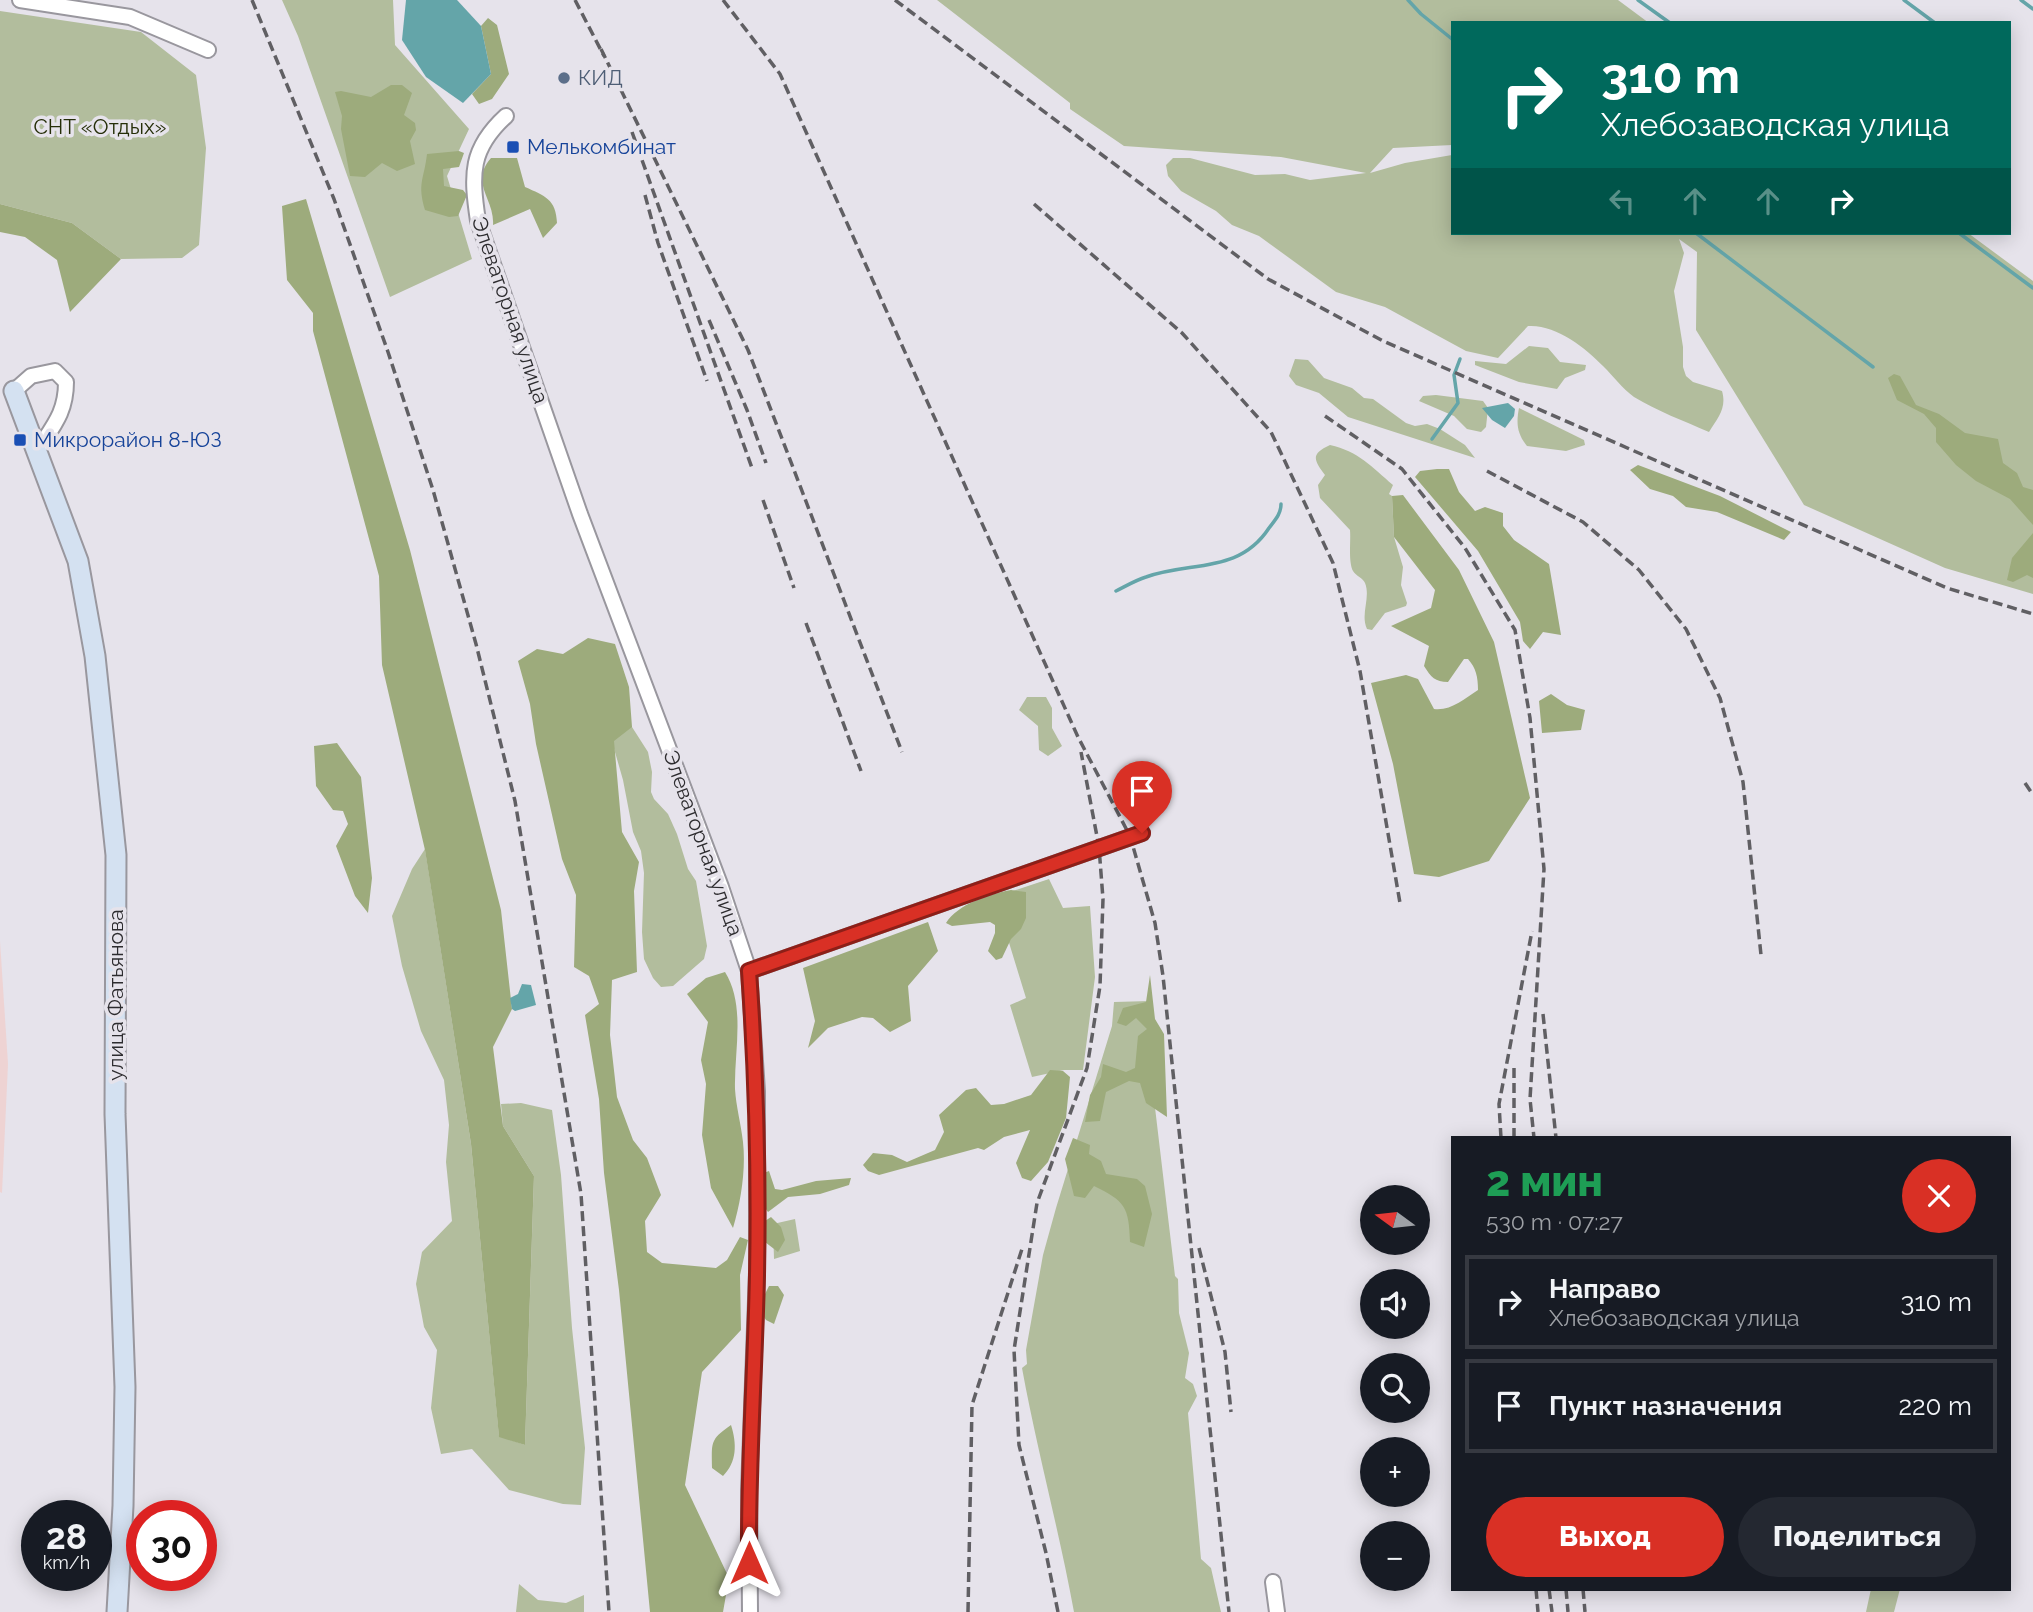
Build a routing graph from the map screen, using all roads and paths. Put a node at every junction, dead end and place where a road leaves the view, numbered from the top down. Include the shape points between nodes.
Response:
1 (20, 0) edge
2 (208, 50) dead end
3 (506, 116) dead end
4 (14, 391) joint
5 (37, 451) junction
6 (1142, 833) dead end
7 (749, 971) junction
8 (1273, 1582) dead end
9 (117, 1612) edge
10 (750, 1612) edge
11 (1277, 1612) edge

1 - 2 street via 130,17
3 - 7 street, Элеваторная улица via 488,133 477,154 473,191 478,221 580,514
4 - 5 street, улица Фатьянова
4 - 5 street via 31,376 55,371 66,382 62,410
5 - 9 street, улица Фатьянова via 78,561 95,656 117,855 115,1114 125,1387
6 - 7 street
7 - 10 street, Элеваторная улица via 757,1091
8 - 11 street

